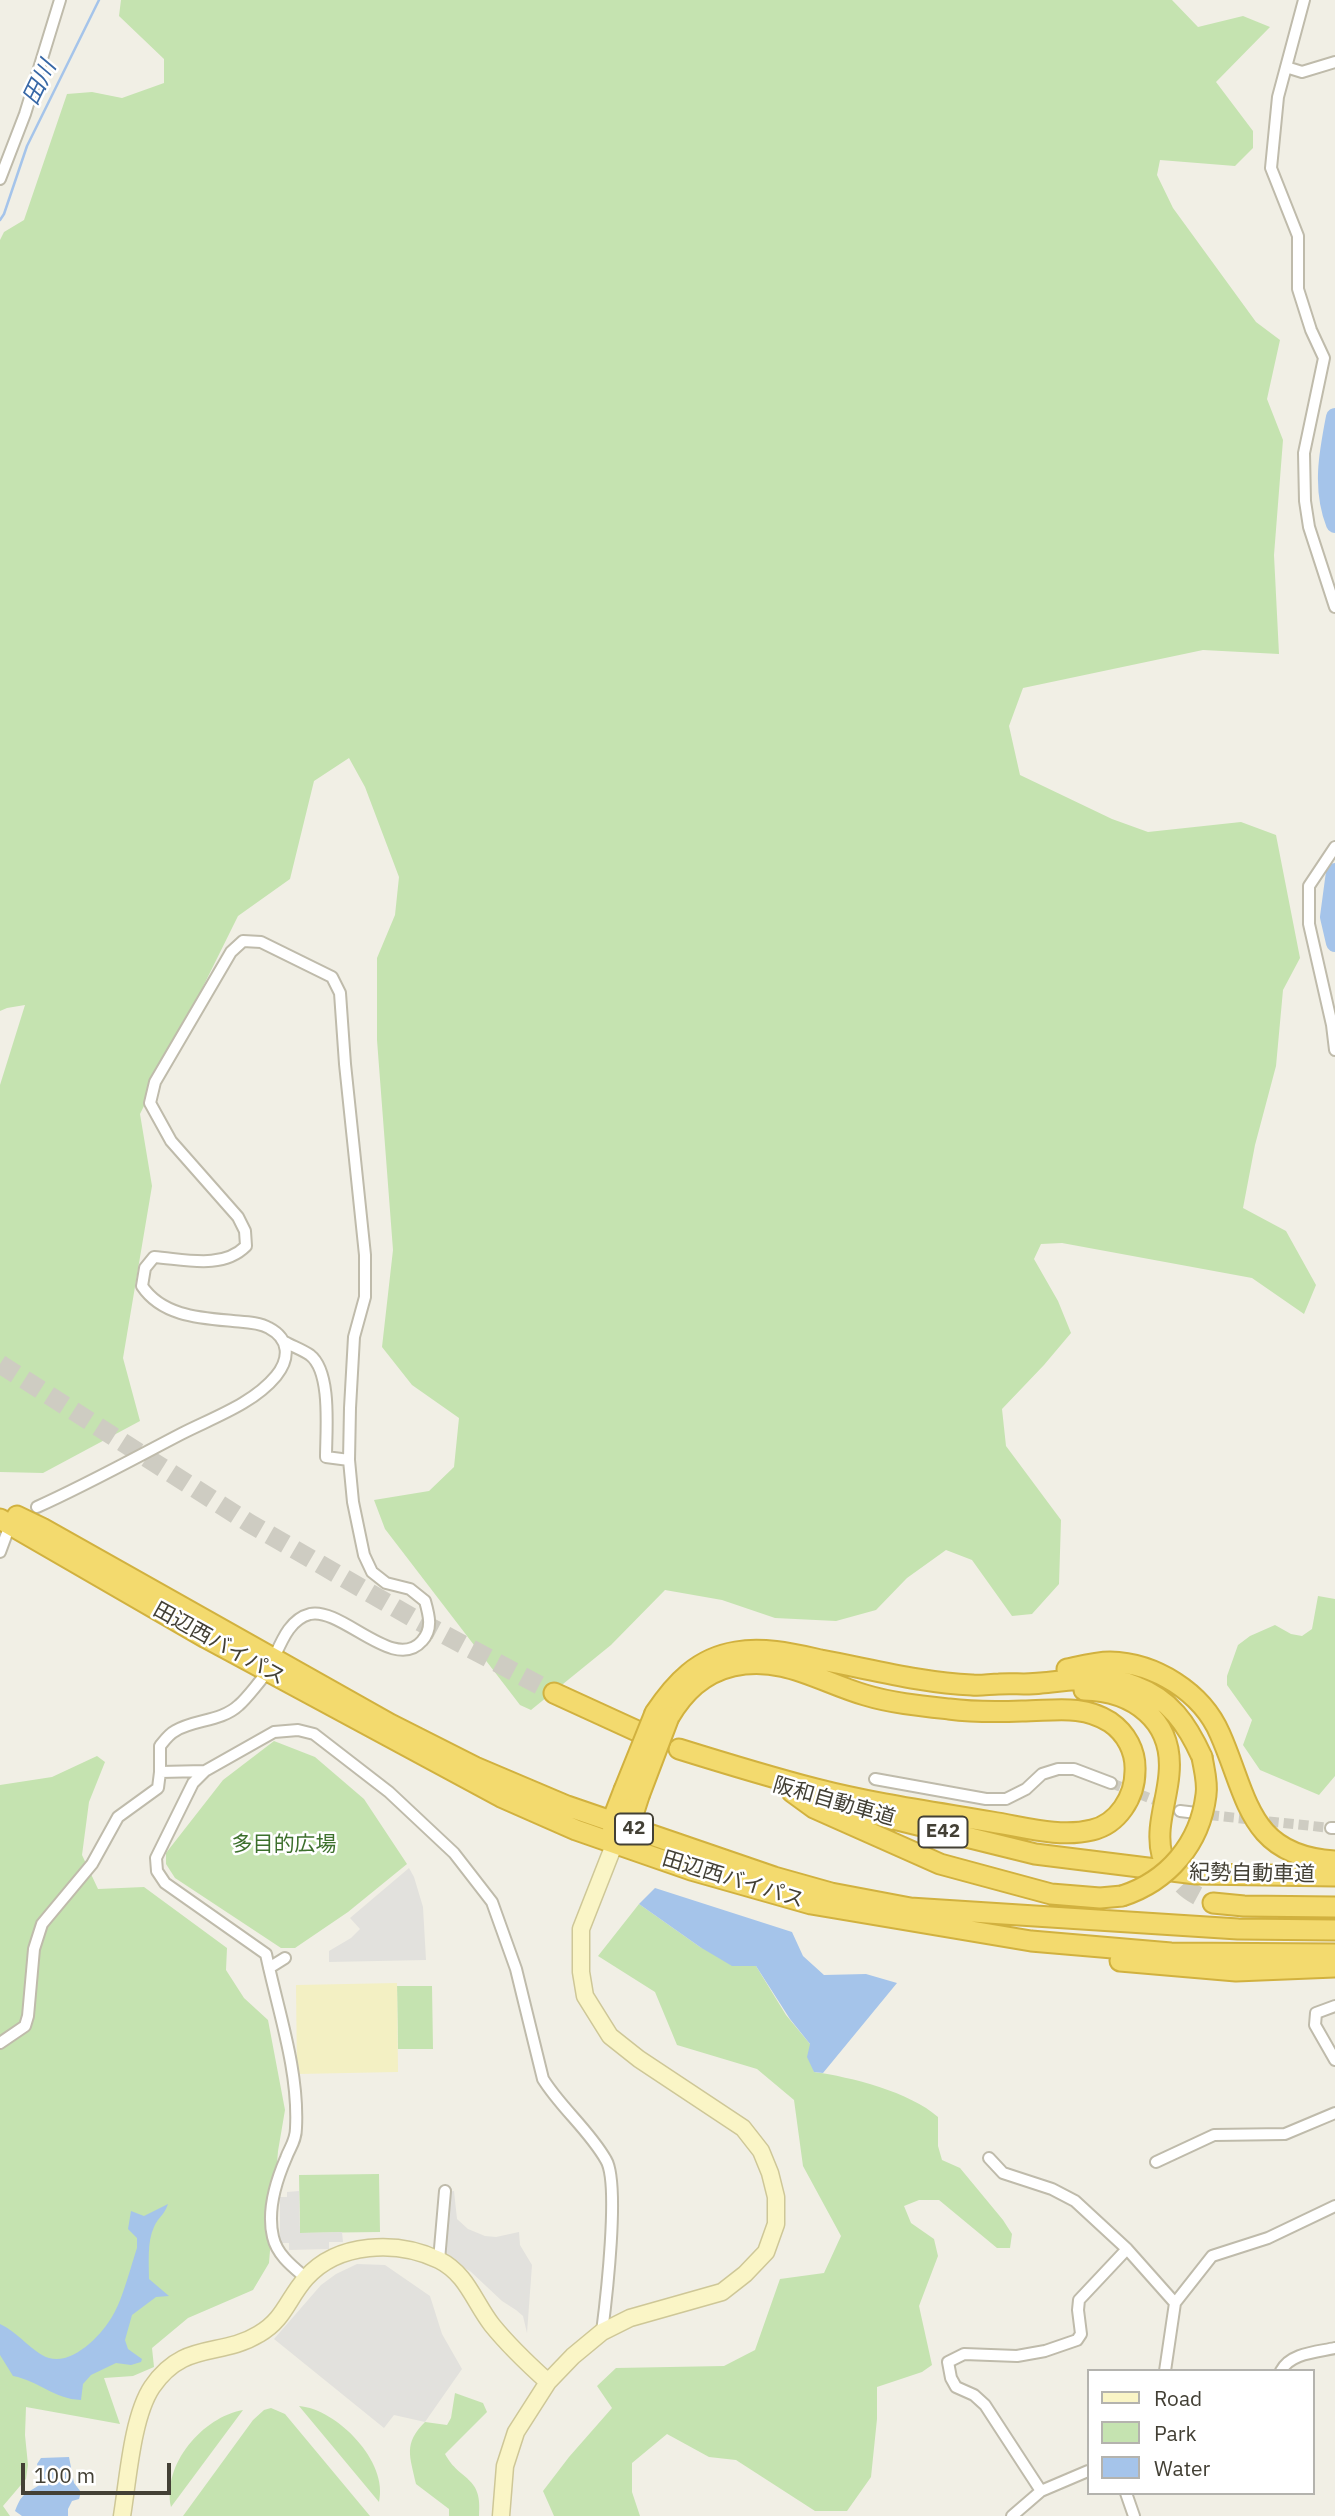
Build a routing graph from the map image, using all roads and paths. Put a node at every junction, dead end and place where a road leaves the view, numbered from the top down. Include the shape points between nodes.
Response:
1 (60, 0) edge
2 (1304, 0) edge
3 (1335, 62) edge
4 (1286, 67) junction
5 (0, 179) edge
6 (1330, 360) edge
7 (1335, 607) edge
8 (1335, 847) edge
9 (1335, 1050) edge
10 (285, 1342) junction
11 (349, 1460) junction
12 (37, 1507) dead end
13 (0, 1509) edge
14 (4, 1526) edge
15 (0, 1552) edge
16 (271, 1665) junction
17 (835, 1683) junction
18 (998, 1684) junction
19 (554, 1693) tunnel mouth
20 (662, 1715) junction
21 (679, 1749) junction
22 (205, 1770) junction
23 (160, 1772) junction
24 (875, 1779) dead end
25 (1111, 1783) tunnel mouth
26 (792, 1792) junction
27 (1180, 1811) tunnel mouth
28 (1209, 1815) tunnel mouth
29 (621, 1824) junction
30 (614, 1845) junction
31 (1335, 1861) edge
32 (1166, 1863) junction
33 (1335, 1876) edge
34 (1213, 1903) tunnel mouth
35 (1335, 1907) edge
36 (1334, 1948) edge
37 (266, 1954) junction
38 (269, 1968) junction
39 (1335, 2006) edge
40 (0, 2043) edge
41 (1335, 2060) edge
42 (1335, 2113) edge
43 (989, 2158) dead end
44 (1156, 2162) dead end
45 (445, 2191) dead end
46 (1335, 2206) edge
47 (1127, 2249) junction
48 (439, 2260) junction
49 (306, 2278) junction
50 (1175, 2303) junction
51 (602, 2332) junction
52 (1335, 2348) edge
53 (1165, 2369) edge
54 (1282, 2369) edge
55 (548, 2382) junction
56 (1086, 2472) edge
57 (1041, 2491) junction
58 (1127, 2495) edge
59 (122, 2516) edge
60 (501, 2516) edge
61 (1012, 2516) edge
62 (1134, 2516) edge

1 - 5 street
2 - 4 street
3 - 4 street via 1302,72
4 - 6 street via 1271,168 1298,236 1298,289 1311,330
6 - 7 street via 1304,453 1309,527
8 - 9 street via 1310,887 1310,924
10 - 11 street via 311,1356 321,1372 326,1457
10 - 11 street via 267,1326 203,1319 170,1310 154,1301 142,1286 145,1268 154,1257 225,1259 246,1246 238,1217 171,1141 150,1103 155,1082 184,1029 231,952 243,941 261,942 332,977 340,993 366,1255 365,1297 354,1337
10 - 12 street via 286,1357 277,1375 244,1402
11 - 16 street via 363,1555 372,1572 386,1583 410,1589 425,1601 430,1627 417,1647 400,1649 327,1615 310,1614 286,1633
13 - 16 highway, 田辺西バイパス / 42 via 42,1528
14 - 15 street
14 - 16 highway, 田辺西バイパス / 42 via 206,1638
16 - 23 street via 238,1706 174,1731 160,1746
16 - 29 highway, 田辺西バイパス / 42 via 475,1767
16 - 30 highway, 田辺西バイパス / 42 via 501,1797
17 - 20 highway via 774,1665 733,1666 692,1686
17 - 21 highway via 865,1695 952,1710 1060,1708 1090,1712 1111,1722 1132,1749 1136,1764 1132,1792 1119,1813 1102,1827 1060,1833 898,1807
17 - 32 highway via 958,1702 1076,1690 1105,1690 1129,1698 1159,1727 1168,1749 1170,1770 1160,1834
18 - 20 highway via 962,1684 769,1651 738,1651 714,1657 689,1672 670,1691
18 - 26 highway, bridge via 1114,1679 1159,1697 1175,1710 1202,1757 1207,1793 1197,1832 1178,1861 1157,1880 1122,1896 1051,1894 940,1864 814,1808
18 - 31 highway via 1109,1662 1138,1666 1166,1677 1203,1704 1220,1733 1242,1796 1266,1835 1301,1855
19 - 21 highway, 阪和自動車道 / E42
20 - 29 highway, bridge
21 - 26 highway, 阪和自動車道 / E42
22 - 23 street
22 - 37 street via 192,1783 156,1858 157,1871 165,1883
22 - 51 street via 274,1732 314,1734 389,1791 454,1853 492,1902 516,1969 543,2079 608,2162 612,2177
23 - 40 street via 158,1788 118,1817 92,1864 42,1924 34,1949 25,2026
24 - 25 street via 986,1799 1006,1799 1042,1774 1058,1769 1074,1769
26 - 32 highway, 阪和自動車道 / E42 via 1016,1850
27 - 28 street
29 - 30 highway
29 - 36 highway, 田辺西バイパス / 42 via 774,1877 907,1908 1238,1929
30 - 36 highway, 田辺西バイパス / 42 via 811,1904 1031,1941 1231,1954
30 - 51 street via 582,1929 585,1996 610,2036 743,2128 761,2151 770,2173 776,2224 766,2252 722,2292 630,2318
32 - 33 highway, 紀勢自動車道 / E42 via 1196,1874
34 - 35 highway
37 - 38 street
37 - 38 street via 285,1958
38 - 49 street via 287,2044 296,2121 295,2141 275,2192 273,2239 288,2263
39 - 41 street via 1316,2013 1315,2025
42 - 44 street via 1285,2134 1214,2135
43 - 47 street via 1003,2173 1075,2201
45 - 48 street
46 - 50 street via 1277,2234 1212,2256
47 - 50 street
47 - 57 street via 1079,2300 1082,2334 1077,2340 1017,2356 964,2354 948,2362 956,2387 985,2405
48 - 49 street via 369,2247 329,2259
48 - 55 street via 463,2278 490,2323
49 - 59 street via 287,2309 258,2335 187,2356 156,2382 139,2417
50 - 53 street
51 - 55 street
52 - 54 street via 1296,2357
55 - 60 street via 516,2431 505,2466
56 - 57 street
57 - 61 street
58 - 62 street

